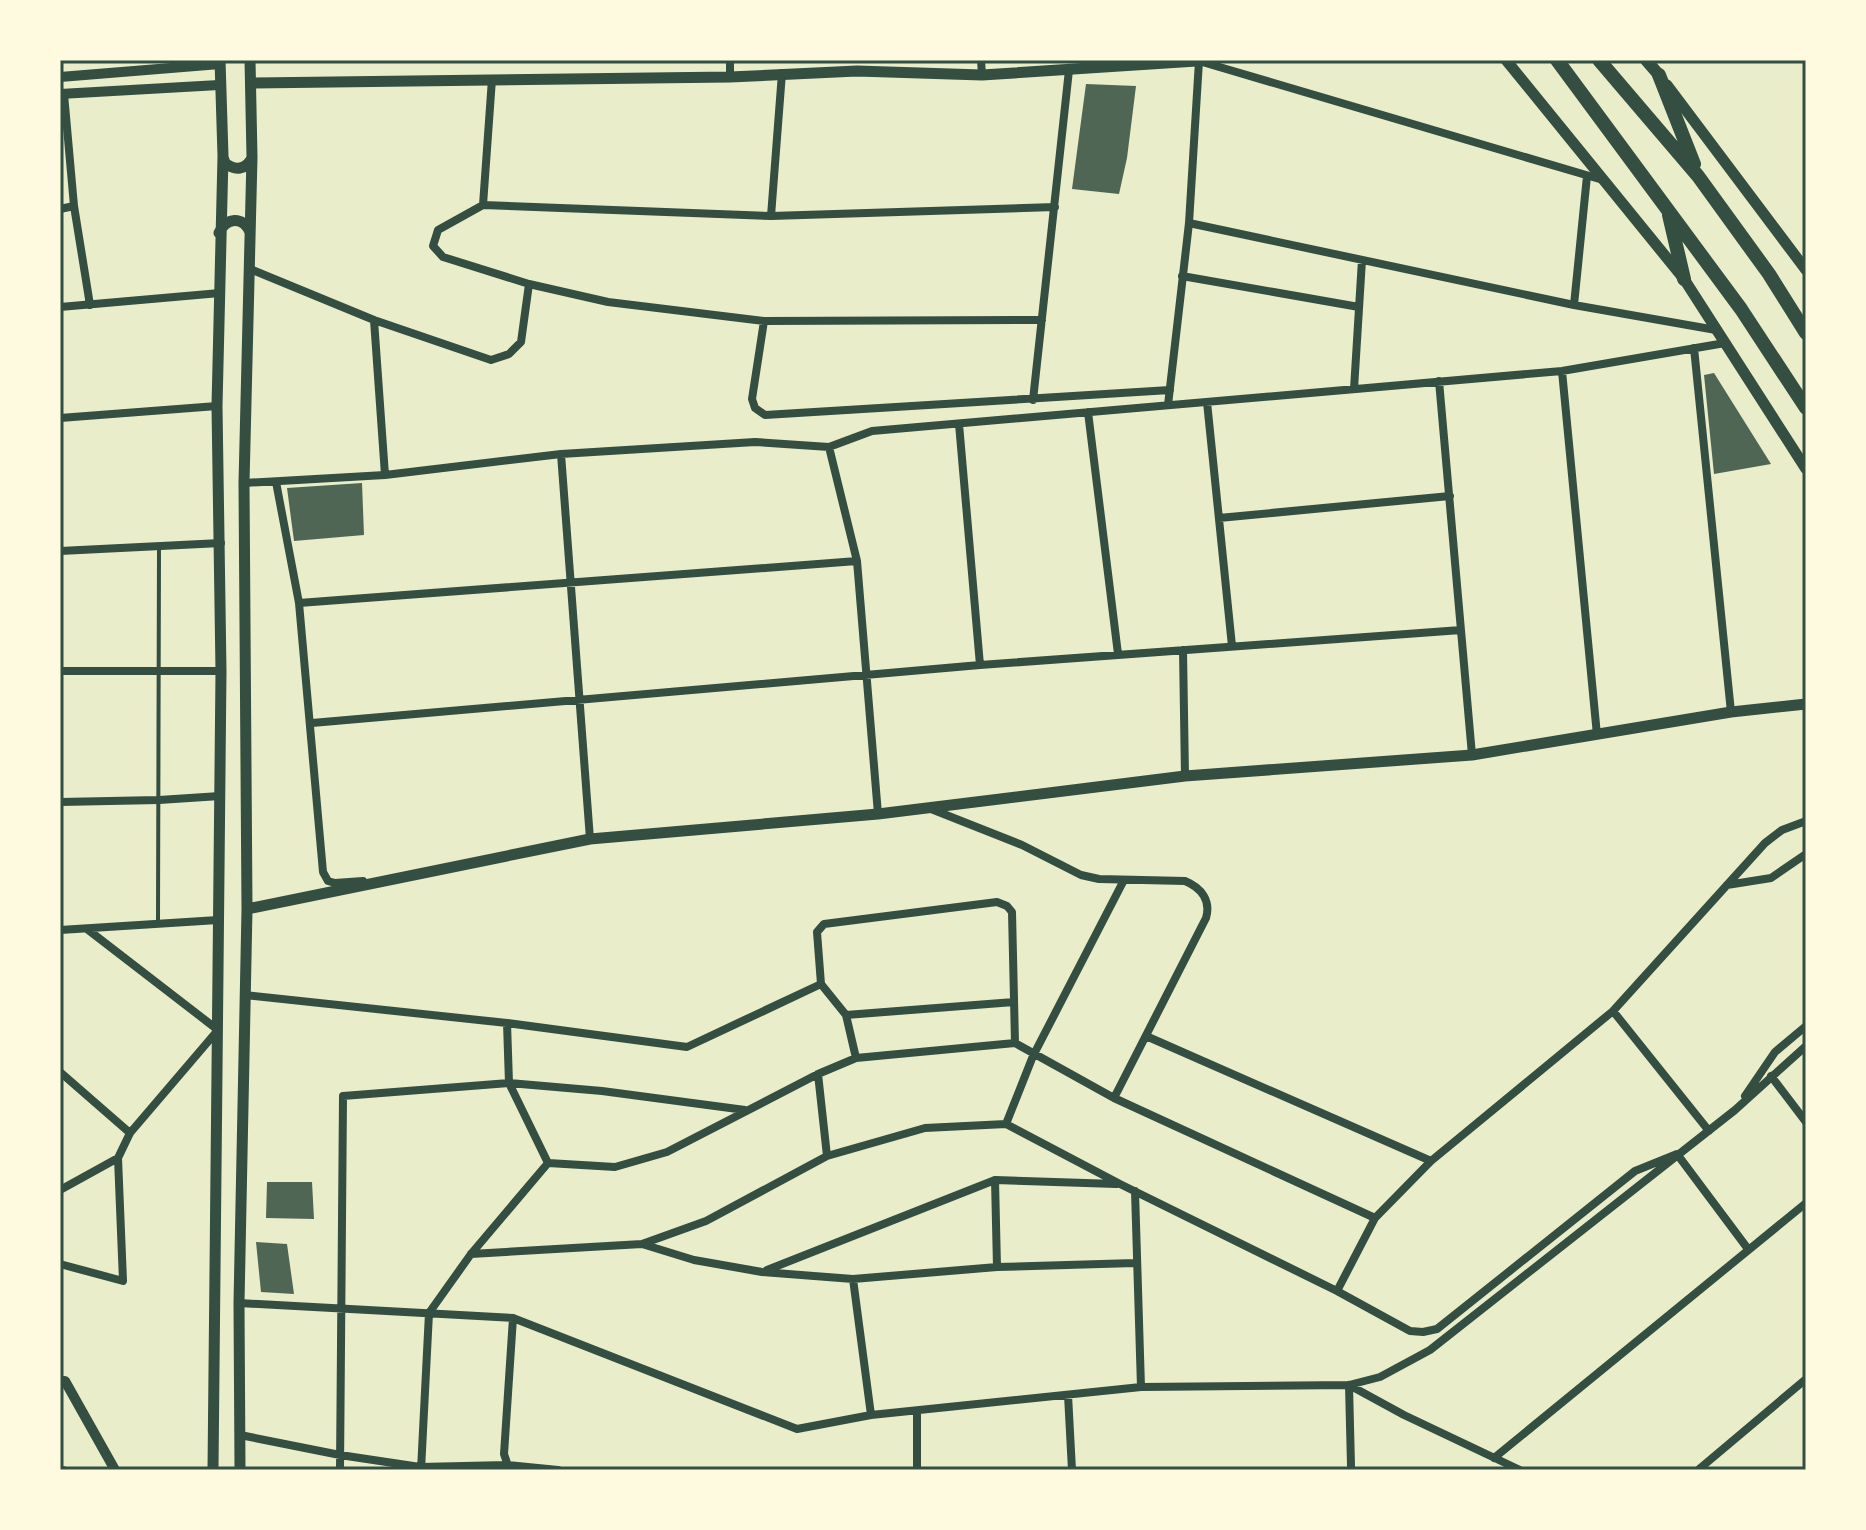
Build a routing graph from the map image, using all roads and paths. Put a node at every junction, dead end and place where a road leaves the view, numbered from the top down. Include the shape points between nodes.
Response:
1 (250, 60) edge
2 (730, 60) edge
3 (981, 60) edge
4 (1212, 60) edge
5 (1506, 60) edge
6 (1557, 60) edge
7 (1599, 60) edge
8 (1647, 60) edge
9 (1199, 61) edge
10 (220, 62) edge
11 (857, 65) edge
12 (1069, 70) junction
13 (782, 73) junction
14 (982, 75) junction
15 (1659, 75) junction
16 (60, 77) edge
17 (730, 77) junction
18 (492, 79) junction
19 (251, 83) junction
20 (219, 85) junction
21 (62, 94) edge
22 (223, 156) junction
23 (252, 157) junction
24 (1587, 176) junction
25 (1698, 176) junction
26 (1607, 182) junction
27 (483, 205) junction
28 (74, 206) junction
29 (1667, 206) junction
30 (1055, 207) junction
31 (60, 209) edge
32 (771, 216) junction
33 (1189, 223) junction
34 (251, 232) junction
35 (219, 233) junction
36 (1362, 260) junction
37 (250, 269) junction
38 (1806, 270) edge
39 (1182, 276) junction
40 (1684, 279) junction
41 (529, 284) junction
42 (220, 293) junction
43 (90, 305) junction
44 (1574, 305) junction
45 (60, 307) edge
46 (1359, 307) junction
47 (374, 320) junction
48 (1042, 320) junction
49 (764, 321) junction
50 (1716, 330) junction
51 (1806, 333) edge
52 (1725, 343) junction
53 (1694, 348) junction
54 (1562, 371) junction
55 (1439, 381) junction
56 (1354, 389) junction
57 (1170, 390) junction
58 (1033, 400) junction
59 (1207, 402) junction
60 (1168, 405) junction
61 (217, 406) junction
62 (1806, 408) edge
63 (1088, 412) junction
64 (60, 418) edge
65 (959, 424) junction
66 (829, 447) junction
67 (561, 454) junction
68 (1806, 469) edge
69 (385, 475) junction
70 (276, 482) junction
71 (244, 483) junction
72 (1450, 496) junction
73 (1219, 518) junction
74 (221, 543) junction
75 (159, 546) junction
76 (60, 551) edge
77 (857, 561) junction
78 (571, 583) junction
79 (299, 603) junction
80 (1461, 630) junction
81 (1232, 646) junction
82 (1183, 650) junction
83 (1118, 654) junction
84 (980, 665) junction
85 (60, 671) edge
86 (159, 671) junction
87 (221, 671) junction
88 (866, 674) junction
89 (580, 699) junction
90 (1806, 704) edge
91 (1731, 712) junction
92 (312, 723) junction
93 (1597, 735) junction
94 (1472, 755) junction
95 (1185, 776) junction
96 (220, 796) junction
97 (159, 800) junction
98 (60, 802) edge
99 (928, 808) junction
100 (878, 814) junction
101 (1806, 821) edge
102 (590, 839) junction
103 (1806, 854) edge
104 (384, 880) junction
105 (1124, 880) junction
106 (1726, 885) junction
107 (247, 909) junction
108 (218, 920) junction
109 (158, 924) junction
110 (87, 929) junction
111 (60, 930) edge
112 (821, 984) junction
113 (245, 995) junction
114 (1014, 1002) junction
115 (1613, 1011) junction
116 (846, 1015) junction
117 (507, 1023) junction
118 (1806, 1026) edge
119 (218, 1030) junction
120 (1146, 1036) junction
121 (1015, 1043) junction
122 (1806, 1046) edge
123 (1033, 1056) junction
124 (856, 1058) junction
125 (60, 1072) edge
126 (818, 1074) junction
127 (1771, 1076) junction
128 (509, 1083) junction
129 (1114, 1098) junction
130 (746, 1110) junction
131 (1735, 1110) junction
132 (1806, 1122) edge
133 (1006, 1124) junction
134 (1709, 1131) junction
135 (130, 1133) junction
136 (1677, 1154) junction
137 (827, 1156) junction
138 (118, 1158) junction
139 (1431, 1161) junction
140 (548, 1163) junction
141 (995, 1180) junction
142 (1120, 1184) junction
143 (60, 1190) edge
144 (1135, 1191) junction
145 (1806, 1203) edge
146 (1375, 1218) junction
147 (642, 1244) junction
148 (1748, 1249) junction
149 (471, 1254) junction
150 (1135, 1263) junction
151 (60, 1264) edge
152 (997, 1267) junction
153 (762, 1272) junction
154 (853, 1279) junction
155 (1337, 1291) junction
156 (239, 1303) junction
157 (341, 1308) junction
158 (429, 1313) junction
159 (513, 1318) junction
160 (1806, 1379) edge
161 (60, 1381) edge
162 (1349, 1385) junction
163 (1141, 1387) junction
164 (1068, 1395) junction
165 (917, 1412) junction
166 (871, 1415) junction
167 (240, 1435) junction
168 (340, 1455) junction
169 (1494, 1458) junction
170 (1351, 1466) dead end
171 (509, 1468) edge
172 (420, 1469) edge
173 (115, 1470) edge
174 (213, 1470) edge
175 (240, 1470) edge
176 (340, 1470) edge
177 (558, 1470) edge
178 (917, 1470) edge
179 (1072, 1470) edge
180 (1520, 1470) edge
181 (1698, 1470) edge

1 - 19 main road
2 - 17 street
3 - 14 street
4 - 9 main road
5 - 26 main road
6 - 29 highway
7 - 25 highway
8 - 15 main road
9 - 12 main road
9 - 24 street
9 - 33 street
10 - 16 street
10 - 20 main road
11 - 13 main road
11 - 14 main road
12 - 14 main road
12 - 30 street
13 - 17 main road
13 - 32 street
15 - 25 highway
15 - 38 main road
17 - 18 main road
18 - 19 main road
18 - 27 street
19 - 23 main road
20 - 21 street
20 - 22 main road
21 - 28 street
22 - 23 main road via 237,169
22 - 35 main road
23 - 34 main road
24 - 26 street
24 - 44 street
25 - 51 highway
26 - 40 main road
27 - 32 street
27 - 41 street via 438,230 433,246 443,257
28 - 31 street
28 - 43 street
29 - 40 highway
29 - 62 highway
30 - 32 street
30 - 48 street
33 - 36 street
33 - 39 street
34 - 35 main road via 235,220
34 - 37 main road
35 - 42 main road
36 - 44 street
36 - 46 street
37 - 47 street
37 - 71 main road
39 - 46 street
39 - 57 street
40 - 50 main road
41 - 47 street via 521,342 509,354 491,360
41 - 49 street via 608,302
42 - 43 street
42 - 61 main road
43 - 45 street
44 - 50 street
46 - 56 street
47 - 69 street
48 - 49 street
48 - 58 street
49 - 58 street via 752,399 765,415
50 - 52 main road
52 - 53 street
52 - 68 main road
53 - 54 street
53 - 91 street
54 - 55 street
54 - 93 street
55 - 56 street
55 - 72 street
56 - 59 street
57 - 58 street
57 - 60 street
59 - 60 street
59 - 73 street
60 - 63 street
61 - 64 street
61 - 74 main road
63 - 65 street
63 - 83 street
65 - 66 street via 872,431
65 - 84 street
66 - 67 street via 755,442
66 - 77 street
67 - 69 street
67 - 78 street
69 - 70 street
70 - 71 street
70 - 79 street
71 - 107 main road
72 - 73 street
72 - 80 street
73 - 81 street
74 - 75 street
74 - 87 main road
75 - 76 street
75 - 86 lane
77 - 78 street
77 - 88 street
78 - 79 street
78 - 89 street
79 - 92 street
80 - 81 street
80 - 94 street
81 - 82 street
82 - 83 street
82 - 95 street
83 - 84 street
84 - 88 street
85 - 86 street
86 - 87 street
86 - 97 lane
87 - 96 main road
88 - 89 street
88 - 100 street
89 - 92 street
89 - 102 street
90 - 91 main road
91 - 93 main road
92 - 104 street via 323,872 335,883
93 - 94 main road
94 - 95 main road
95 - 99 main road
96 - 97 street
96 - 108 main road
97 - 98 street
97 - 109 lane
99 - 100 main road
99 - 105 street via 1081,875
100 - 102 main road
101 - 106 street via 1765,843
102 - 104 main road
103 - 106 street via 1771,878
104 - 107 main road
105 - 120 street via 1185,881 1195,885 1209,907
105 - 123 street
106 - 115 street
107 - 113 main road
108 - 109 street
108 - 119 main road
109 - 110 street
110 - 111 street
110 - 119 street
112 - 114 street via 816,942 824,924 997,902 1012,912
112 - 116 street
112 - 117 street via 687,1047
113 - 117 street
113 - 156 main road
114 - 116 street
114 - 121 street
115 - 134 street
115 - 139 street
116 - 124 street
117 - 128 street
118 - 131 street via 1775,1052
119 - 135 street
119 - 174 main road
120 - 129 street
120 - 139 street
121 - 123 street
121 - 124 street
122 - 127 street
123 - 129 street
123 - 133 street
124 - 126 street
125 - 135 street
126 - 130 street
126 - 137 street
127 - 131 street
127 - 132 street
128 - 130 street
128 - 140 street
128 - 157 street via 343,1096
129 - 146 street
130 - 140 street via 667,1152 615,1167
131 - 134 street
133 - 137 street via 925,1128
133 - 142 street
134 - 136 street
135 - 138 street
136 - 148 street
136 - 155 street via 1635,1171 1437,1329 1410,1331
136 - 162 street via 1430,1350 1380,1377
137 - 147 street via 706,1221
138 - 143 street
138 - 151 street via 123,1281
139 - 146 street
140 - 149 street
141 - 142 street
141 - 152 street
141 - 153 street
142 - 144 street
144 - 150 street
144 - 155 street
145 - 148 street
146 - 155 street
147 - 149 street
147 - 153 street
148 - 169 street
149 - 158 street
150 - 152 street
150 - 163 street
152 - 154 street
153 - 154 street
154 - 166 street
156 - 157 street
156 - 167 main road
157 - 158 street
157 - 168 street
158 - 159 street
158 - 172 street
159 - 166 street via 797,1429
159 - 171 street via 504,1454
160 - 181 street
161 - 173 street via 65,1381
162 - 163 street
162 - 169 street
162 - 170 street
163 - 164 street
164 - 165 street
164 - 179 street
165 - 166 street
165 - 178 street
167 - 168 street
167 - 175 main road
168 - 172 street
168 - 176 street
169 - 180 street
171 - 172 street
171 - 177 street

